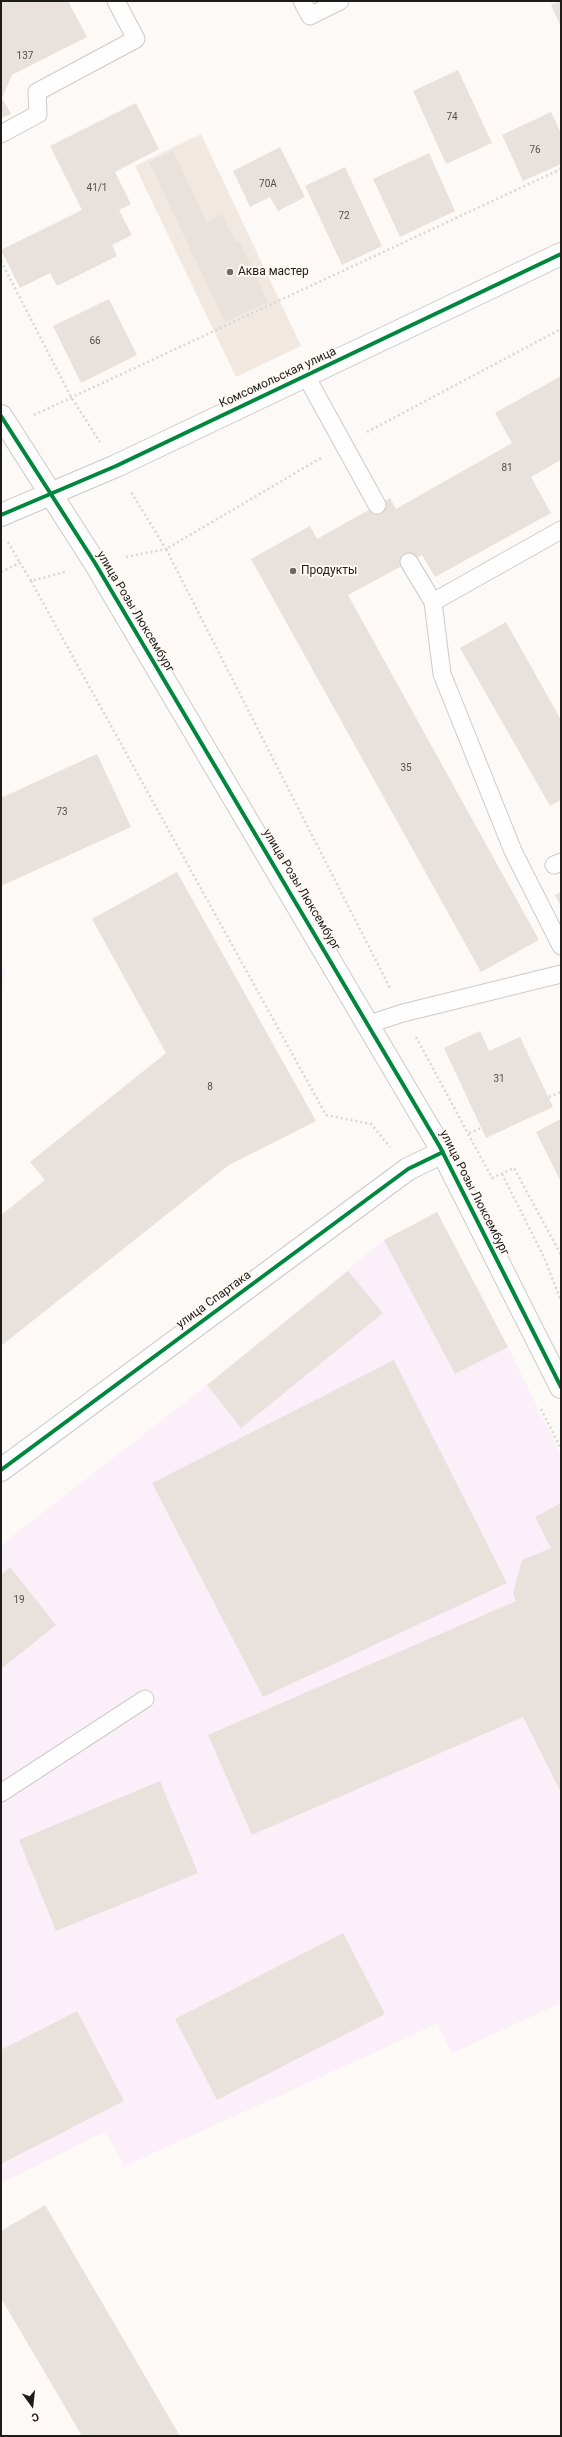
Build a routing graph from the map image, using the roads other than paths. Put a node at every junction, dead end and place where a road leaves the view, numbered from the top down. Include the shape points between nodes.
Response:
1 (116, 1) edge
2 (302, 1) edge
3 (340, 1) edge
4 (1, 134) edge
5 (561, 254) edge
6 (306, 376) junction
7 (1, 416) edge
8 (52, 495) junction
9 (377, 505) dead end
10 (1, 515) edge
11 (561, 530) edge
12 (409, 562) dead end
13 (433, 602) junction
14 (561, 946) edge
15 (561, 974) edge
16 (369, 1024) junction
17 (443, 1152) junction
18 (561, 1387) edge
19 (1, 1470) edge
20 (145, 1699) dead end
21 (1, 1793) edge

1 - 4 lane via 136,39 37,92 38,114
2 - 3 lane via 310,16
5 - 6 street, Комсомольская улица
6 - 8 street, Комсомольская улица
6 - 9 lane
7 - 8 street, улица Розы Люксембург
8 - 10 street, Комсомольская улица
8 - 16 street, улица Розы Люксембург
11 - 13 lane
12 - 13 lane
13 - 14 lane via 442,674 513,851
15 - 16 lane via 402,1013
16 - 17 street, улица Розы Люксембург
17 - 18 street, улица Розы Люксембург
17 - 19 street, улица Спартака via 408,1170
20 - 21 lane

